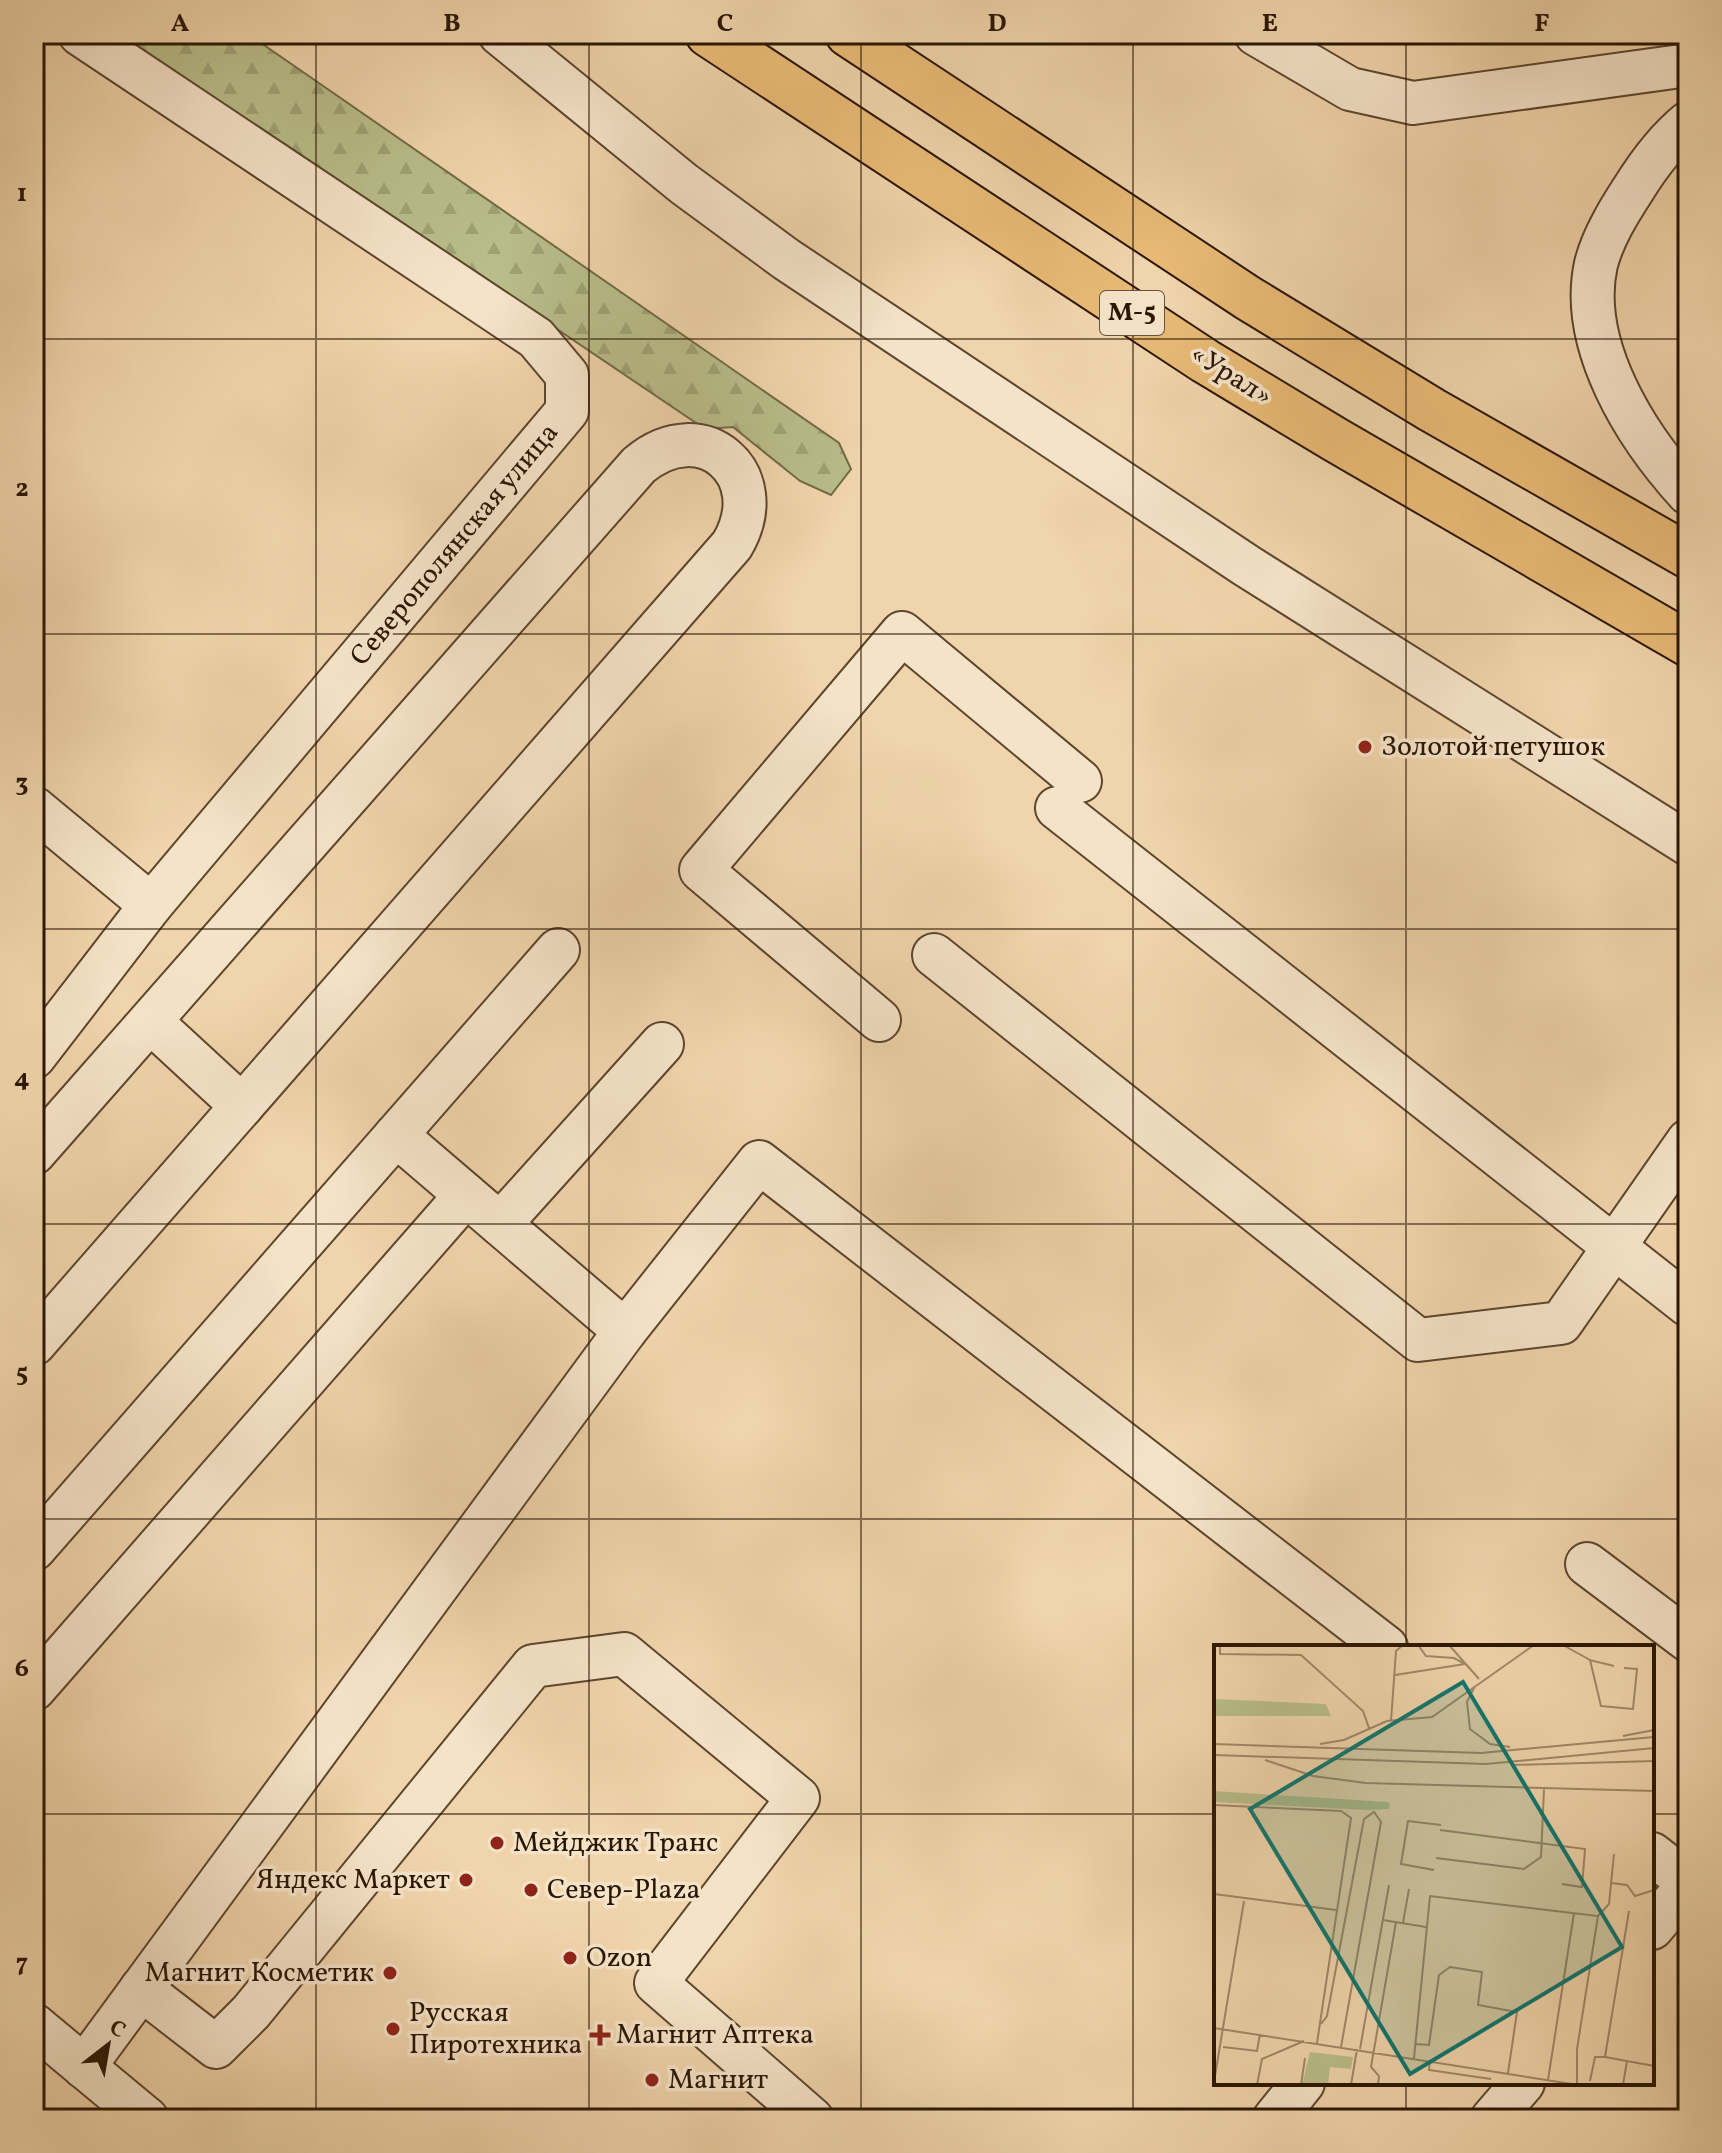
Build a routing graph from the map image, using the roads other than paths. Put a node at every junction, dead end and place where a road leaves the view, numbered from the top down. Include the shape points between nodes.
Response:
1 (80, 34) edge
2 (500, 34) edge
3 (708, 34) edge
4 (848, 34) edge
5 (1256, 34) edge
6 (1688, 65) edge
7 (1688, 123) edge
8 (1688, 493) edge
9 (1688, 556) edge
10 (1688, 644) edge
11 (34, 808) edge
12 (1688, 844) edge
13 (151, 905) junction
14 (558, 950) dead end
15 (934, 955) dead end
16 (879, 1020) dead end
17 (151, 1022) junction
18 (662, 1044) dead end
19 (34, 1057) edge
20 (242, 1106) junction
21 (396, 1135) junction
22 (1688, 1141) edge
23 (34, 1153) edge
24 (466, 1195) junction
25 (500, 1224) junction
26 (1614, 1248) junction
27 (1688, 1305) edge
28 (625, 1331) junction
29 (34, 1344) edge
30 (34, 1549) edge
31 (1587, 1564) dead end
32 (1688, 1640) edge
33 (1383, 1645) edge
34 (34, 1689) edge
35 (1654, 1856) edge
36 (1688, 1884) edge
37 (1654, 1926) edge
38 (141, 1989) junction
39 (34, 2025) edge
40 (84, 2067) junction
41 (1301, 2085) edge
42 (1521, 2085) edge
43 (147, 2119) edge
44 (812, 2119) edge
45 (1274, 2119) edge
46 (1492, 2119) edge

1 - 13 street, Северополянская улица via 536,338 567,375 567,411
2 - 12 street via 684,184 786,259 1247,566
3 - 10 highway, «Урал» / М-5 via 1205,361
4 - 9 highway, М-5 via 1248,298
5 - 6 street via 1350,89 1413,103
7 - 8 street via 1645,171 1615,217 1596,264 1593,308 1607,372 1635,424
11 - 13 street
13 - 19 street, Северополянская улица
14 - 21 street
15 - 26 street via 1418,1340 1561,1323
16 - 26 street via 701,870 902,633 1069,795
17 - 20 street
17 - 20 street via 639,465 653,453 690,444 725,459 737,473 746,510 732,545
17 - 23 street
18 - 25 street
20 - 29 street
21 - 24 street
21 - 30 street
22 - 26 street
24 - 25 street
24 - 34 street
25 - 28 street
26 - 27 street
28 - 33 street via 759,1162
28 - 38 street
31 - 32 street
35 - 36 street
36 - 37 street
38 - 40 street
38 - 44 street via 216,2047 251,2012 533,1666 624,1654 798,1798 656,1983
39 - 40 street
40 - 43 street
41 - 45 street
42 - 46 street

